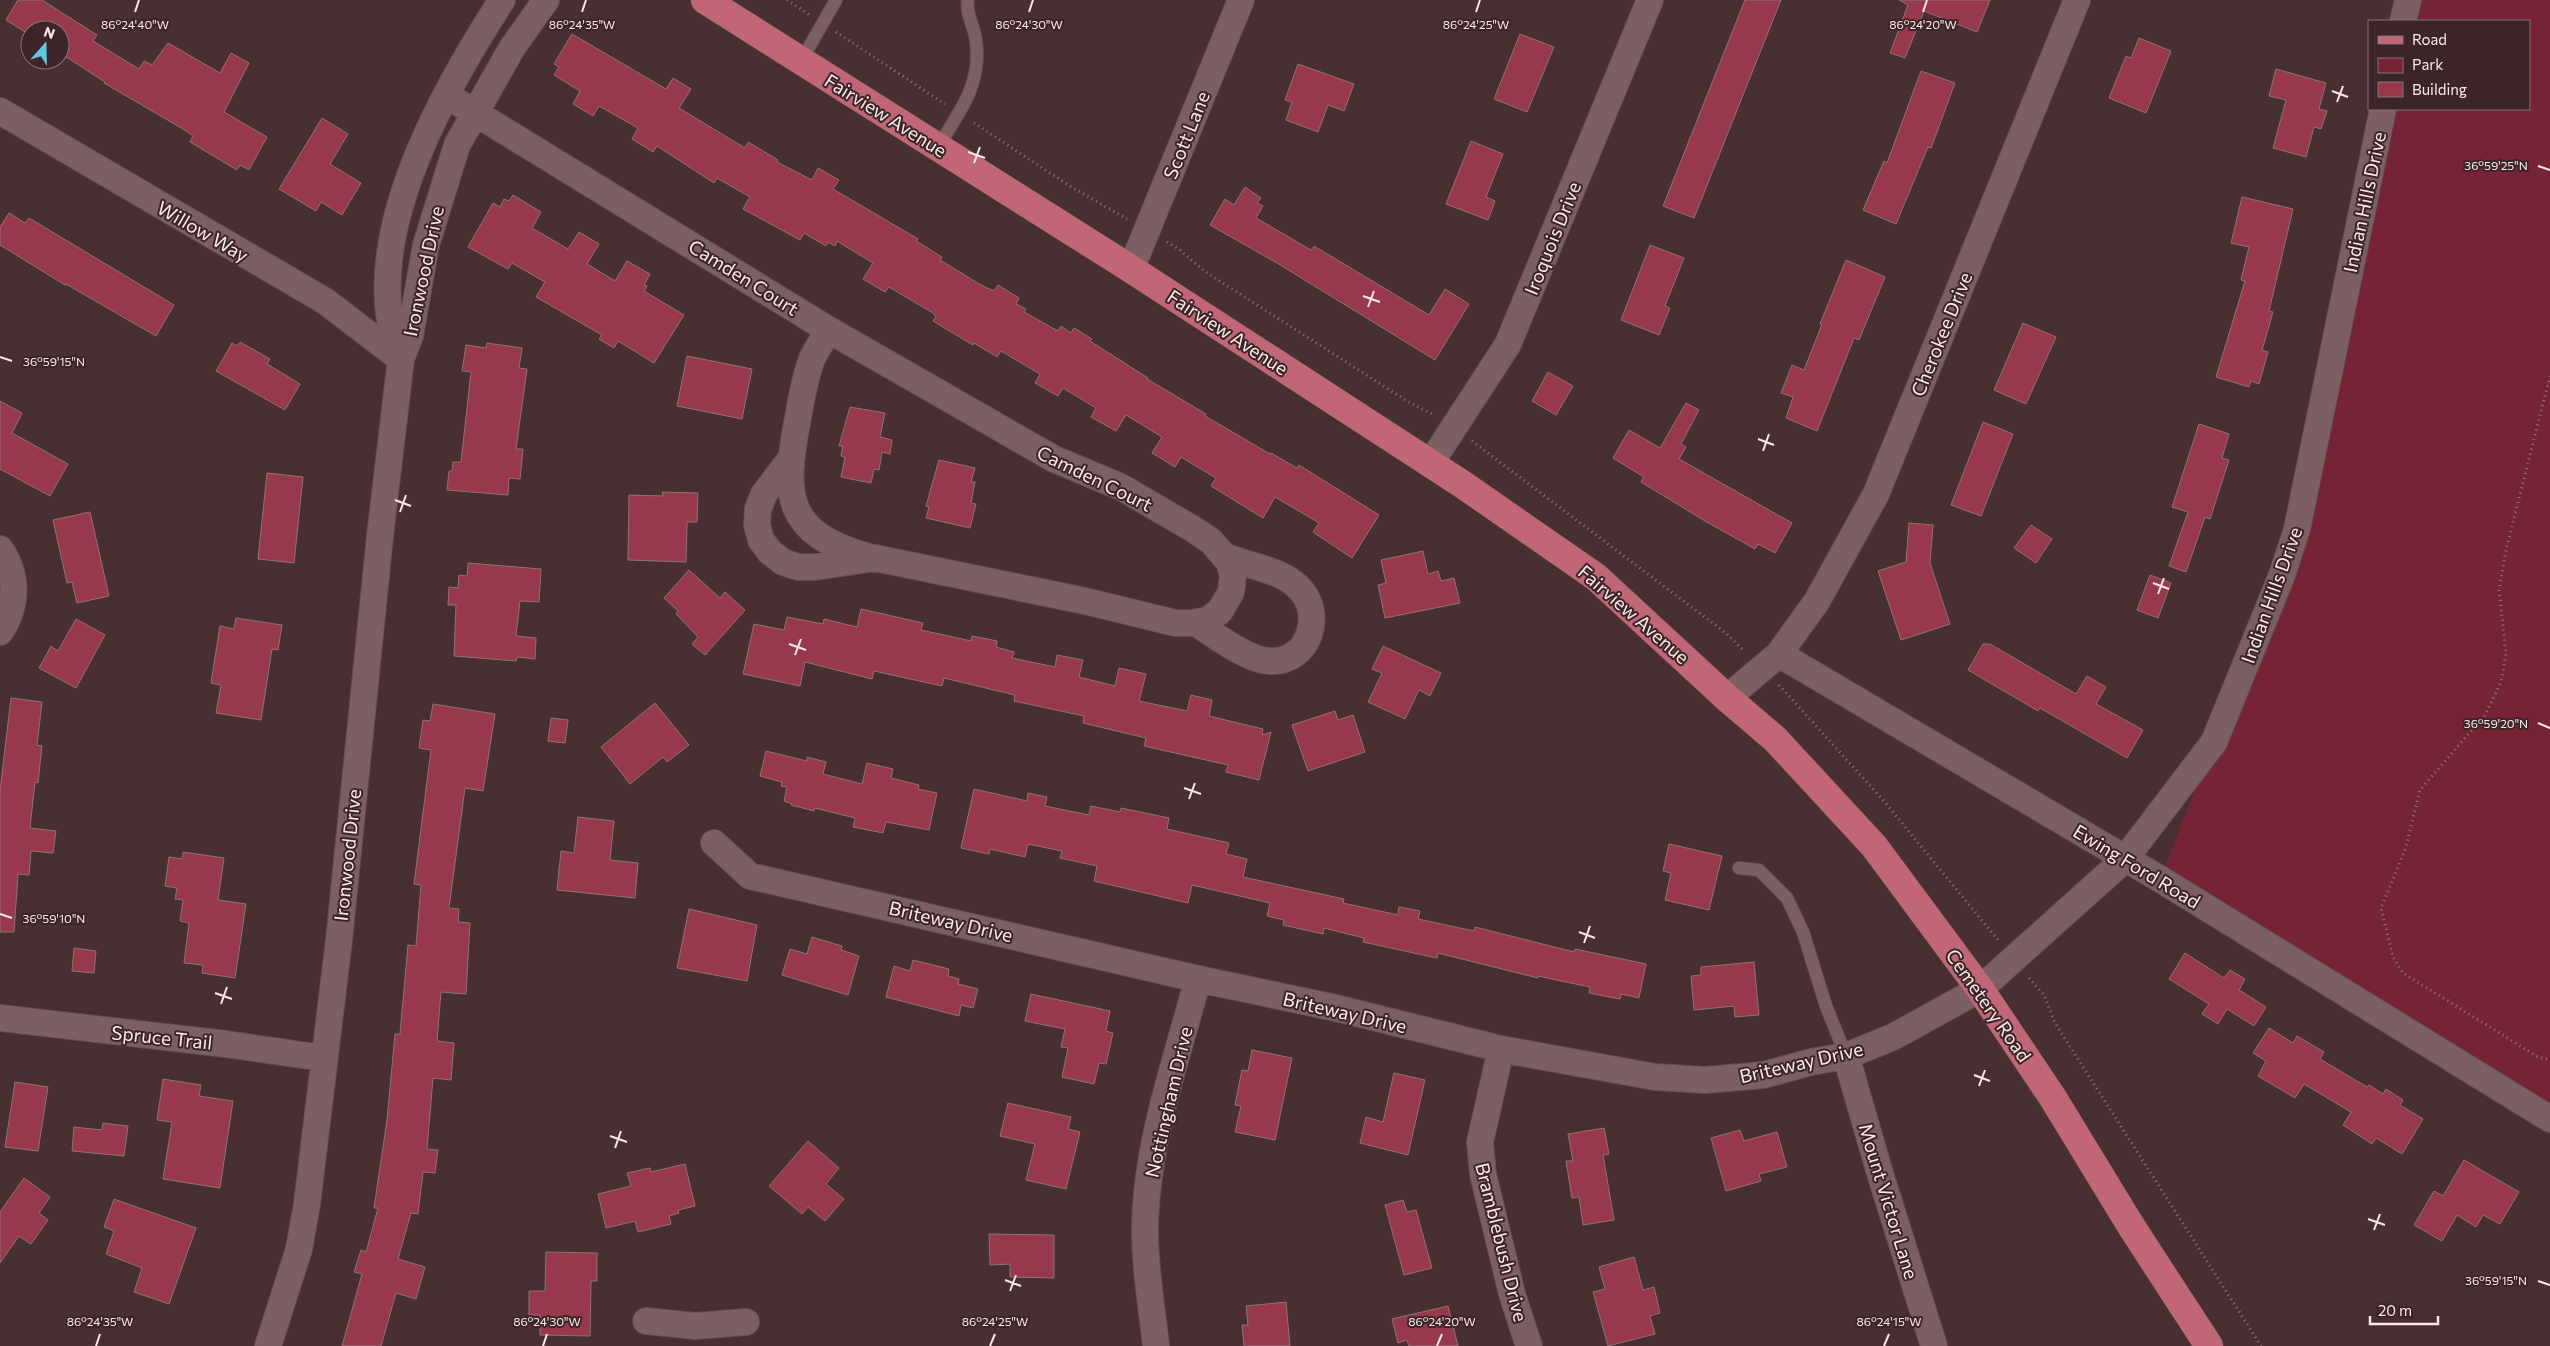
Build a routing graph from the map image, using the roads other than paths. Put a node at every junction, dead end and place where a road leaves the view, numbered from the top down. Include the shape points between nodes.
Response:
1 (502, 0) edge
2 (546, 0) edge
3 (705, 0) edge
4 (836, 0) edge
5 (968, 0) edge
6 (1241, 0) edge
7 (1650, 0) edge
8 (2077, 0) edge
9 (2408, 0) edge
10 (2403, 20) edge
11 (801, 61) junction
12 (446, 96) junction
13 (2383, 110) edge
14 (0, 111) edge
15 (475, 112) junction
16 (938, 147) junction
17 (1131, 269) junction
18 (829, 330) junction
19 (402, 358) junction
20 (790, 460) junction
21 (1430, 464) junction
22 (0, 548) edge
23 (1225, 556) junction
24 (874, 558) junction
25 (1196, 623) junction
26 (0, 632) edge
27 (1779, 654) junction
28 (1727, 698) junction
29 (714, 843) dead end
30 (2125, 859) junction
31 (1739, 868) dead end
32 (1198, 979) junction
33 (1980, 989) junction
34 (0, 1018) edge
35 (1501, 1049) junction
36 (1846, 1056) junction
37 (324, 1058) junction
38 (2550, 1119) edge
39 (646, 1322) dead end
40 (746, 1322) dead end
41 (696, 1336) edge
42 (268, 1346) edge
43 (1156, 1346) edge
44 (1529, 1346) edge
45 (1934, 1346) edge
46 (2209, 1346) edge

1 - 12 street, Ironwood Drive via 471,47
2 - 15 street, Ironwood Drive via 512,48
3 - 11 main road, Fairview Avenue
4 - 11 lane
5 - 16 lane via 966,7 976,40 978,64 971,94
6 - 17 street, Scott Lane
7 - 21 street, Iroquois Drive via 1508,344
8 - 27 street, Cherokee Drive via 1876,494 1817,601
9 - 10 street
11 - 16 main road, Fairview Avenue
12 - 15 street, Camden Court
12 - 19 street, Ironwood Drive via 426,135 395,226 388,283 389,316
13 - 30 street, Indian Hills Drive via 2305,494 2282,575 2214,742
14 - 19 street, Willow Way via 326,301
15 - 18 street, Camden Court
15 - 19 street, Ironwood Drive via 457,145 433,217 410,336
16 - 17 main road, Fairview Avenue
17 - 21 main road, Fairview Avenue
18 - 20 street via 812,359
18 - 23 street, Camden Court via 1054,459 1121,487 1205,537
19 - 37 street, Ironwood Drive
20 - 24 street via 791,494 805,523 831,543
20 - 24 street via 764,494 758,509 759,532 770,552 783,562 806,567
21 - 28 main road, Fairview Avenue via 1596,577
22 - 26 street via 11,571 14,597
23 - 25 street via 1232,569 1228,599 1215,615
23 - 25 street via 1274,573 1298,586 1311,609 1313,622 1310,634 1295,654 1272,661 1250,655
24 - 25 street via 1085,601 1175,623
27 - 28 street
27 - 30 street, Ewing Ford Road
28 - 33 main road, Cemetery Road via 1775,738 1874,846
29 - 32 street, Briteway Drive via 750,876
30 - 33 street, Indian Hills Drive
30 - 38 street, Ewing Ford Road
31 - 36 lane via 1760,870 1787,898 1804,932 1826,1006
32 - 35 street, Briteway Drive via 1336,1008
32 - 43 street, Nottingham Drive via 1159,1128 1148,1191 1145,1232
33 - 36 street, Briteway Drive via 1893,1037
33 - 46 main road, Cemetery Road via 2053,1098
34 - 37 street, Spruce Trail
35 - 36 street, Briteway Drive via 1655,1077 1697,1080 1764,1075
35 - 44 street, Bramblebush Drive via 1480,1142 1483,1174 1512,1294
36 - 45 street, Mount Victor Lane
37 - 42 street, Ironwood Drive via 299,1249
39 - 41 street
40 - 41 street

